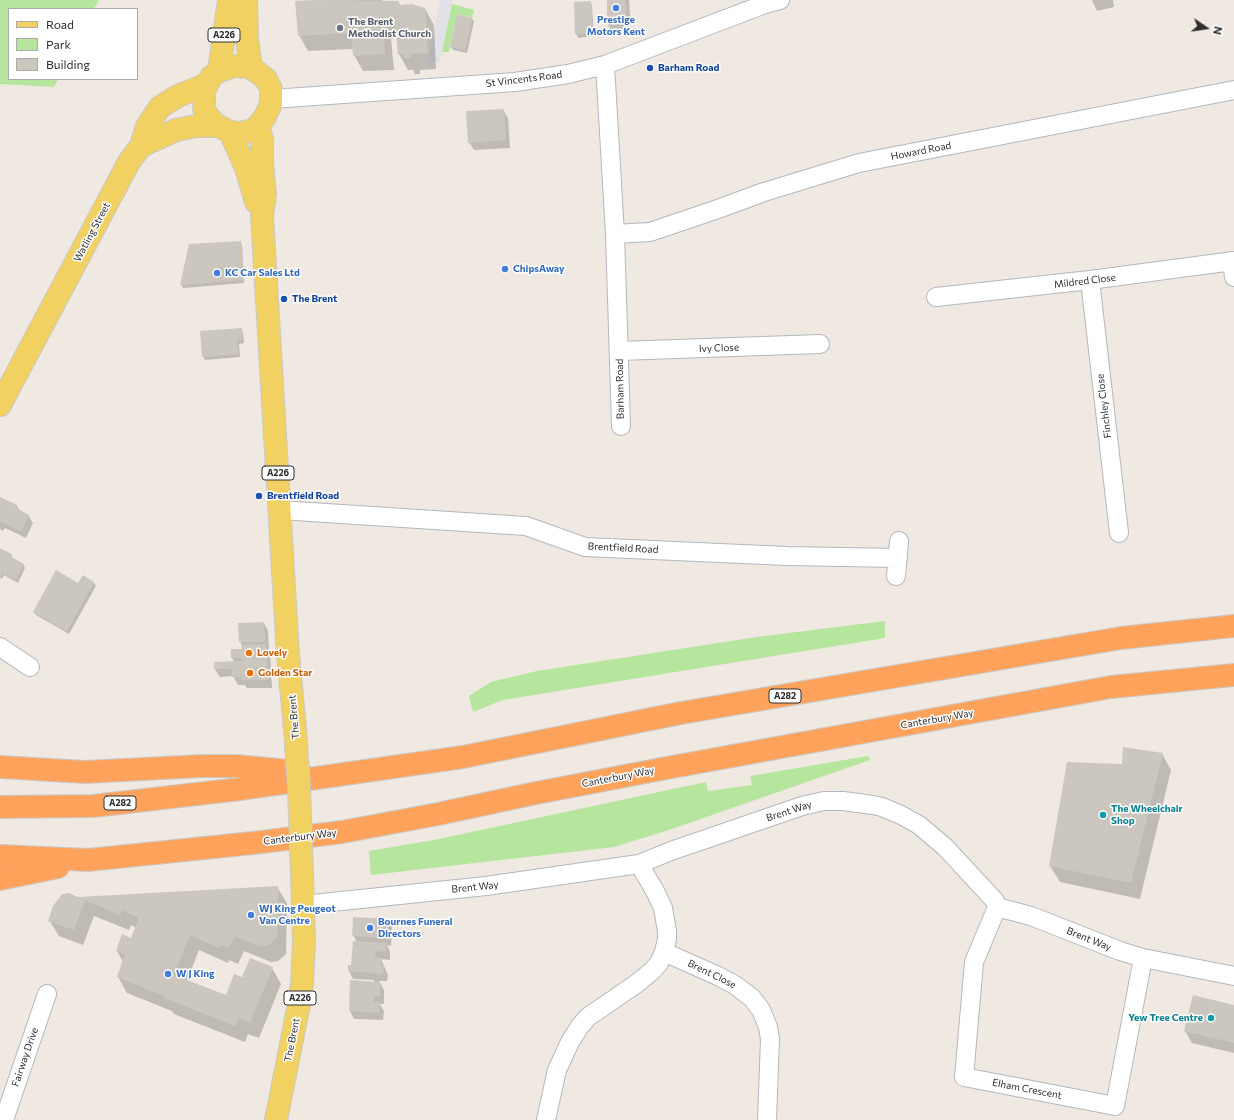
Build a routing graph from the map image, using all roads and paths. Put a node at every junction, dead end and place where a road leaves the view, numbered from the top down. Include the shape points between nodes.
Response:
1 (229, 0) edge
2 (246, 0) edge
3 (770, 1) edge
4 (605, 65) junction
5 (251, 68) junction
6 (213, 78) junction
7 (1234, 90) edge
8 (272, 99) junction
9 (258, 126) junction
10 (224, 129) junction
11 (141, 146) junction
12 (262, 216) junction
13 (615, 234) junction
14 (1233, 267) edge
15 (1090, 280) junction
16 (936, 297) dead end
17 (820, 344) dead end
18 (619, 351) junction
19 (0, 405) edge
20 (621, 426) dead end
21 (280, 510) junction
22 (1119, 533) dead end
23 (896, 576) dead end
24 (1234, 626) edge
25 (0, 648) edge
26 (30, 667) dead end
27 (1234, 676) edge
28 (0, 766) edge
29 (337, 775) junction
30 (0, 807) edge
31 (0, 856) edge
32 (88, 860) junction
33 (639, 864) junction
34 (0, 879) edge
35 (303, 905) junction
36 (998, 907) junction
37 (664, 952) junction
38 (1143, 958) junction
39 (1234, 976) edge
40 (47, 994) dead end
41 (4, 1120) edge
42 (276, 1120) edge
43 (546, 1120) edge
44 (767, 1120) edge

1 - 6 main road, The Brent / A226
2 - 5 main road, A226
3 - 4 street, St Vincents Road
4 - 8 street, St Vincents Road via 515,82
4 - 13 street, Barham Road
5 - 6 main road via 234,66
5 - 8 main road via 268,82
6 - 10 main road, The Brent via 204,91 204,109 209,118
6 - 11 main road, Watling Street via 160,107 147,126
7 - 13 street, Howard Road via 859,163 764,192 650,232
8 - 9 main road via 267,113
9 - 10 main road via 254,130 237,133
9 - 12 main road, The Brent via 262,139 265,194
10 - 11 main road via 196,126 176,130
10 - 12 main road, The Brent / A226 via 246,168
11 - 19 main road, Watling Street via 129,162
12 - 21 main road, The Brent / A226
13 - 18 street, Barham Road
14 - 15 street, Mildred Close
15 - 16 street, Mildred Close
15 - 22 street, Finchley Close
17 - 18 street, Ivy Close
18 - 20 street, Barham Road
21 - 23 street, Brentfield Road via 526,526 585,547 787,556 898,549
21 - 35 main road, The Brent / A226, bridge via 299,787
24 - 29 highway, A282 via 1113,639 681,713 463,757
25 - 26 street
27 - 32 highway, Canterbury Way via 1111,687 672,767 342,832
28 - 29 highway via 85,772 236,766
29 - 30 highway, A282 via 93,806
31 - 32 highway, Canterbury Way
32 - 34 highway
33 - 35 street, Brent Way via 486,886
33 - 36 street, Brent Way via 810,803 861,802 894,812 919,825 945,847
33 - 37 street via 663,908 667,935
35 - 42 main road, The Brent / A226 via 304,942 300,995
36 - 38 street, Brent Way via 1031,916
36 - 38 street, Elham Crescent via 974,962 964,1077 1115,1106
37 - 43 street via 652,971 588,1017 580,1026 557,1070
37 - 44 street, Brent Close via 735,985 752,998 761,1010 770,1039
38 - 39 street, Brent Way
40 - 41 street, Fairway Drive

